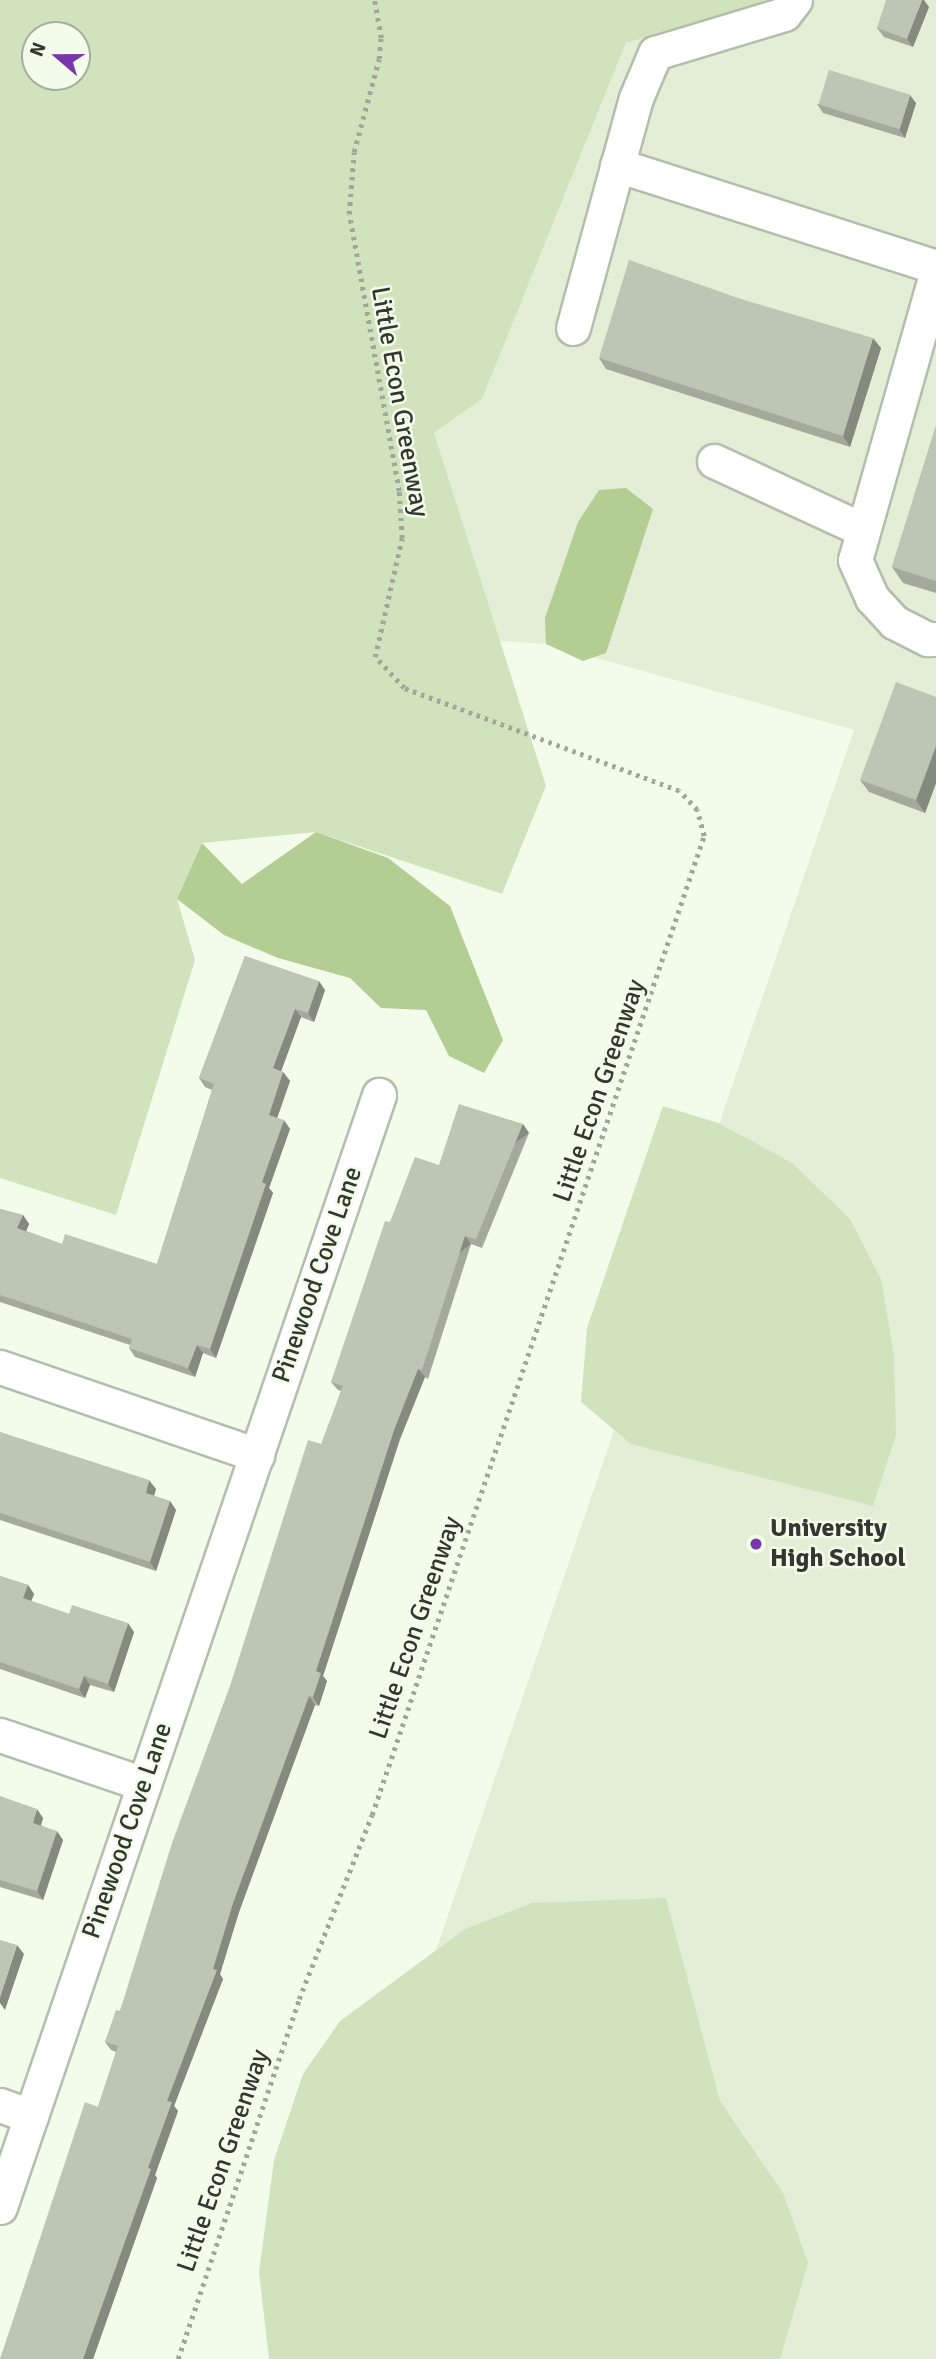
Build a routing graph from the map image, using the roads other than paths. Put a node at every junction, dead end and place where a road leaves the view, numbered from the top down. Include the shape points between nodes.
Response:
1 (795, 0) edge
2 (617, 165) junction
3 (936, 267) edge
4 (936, 274) edge
5 (573, 328) dead end
6 (713, 461) dead end
7 (861, 529) junction
8 (936, 639) edge
9 (379, 1095) dead end
10 (0, 1367) edge
11 (257, 1455) junction
12 (0, 1735) edge
13 (144, 1784) junction
14 (0, 2105) edge
15 (31, 2116) junction
16 (0, 2207) edge

1 - 2 street via 784,14 655,52
2 - 3 street
2 - 5 street
4 - 7 street
6 - 7 street
7 - 8 street via 855,560 872,598 894,622
9 - 11 street, Pinewood Cove Lane
10 - 11 street
11 - 13 street, Pinewood Cove Lane
12 - 13 street
13 - 15 street, Pinewood Cove Lane
14 - 15 street
15 - 16 street, Pinewood Cove Lane

